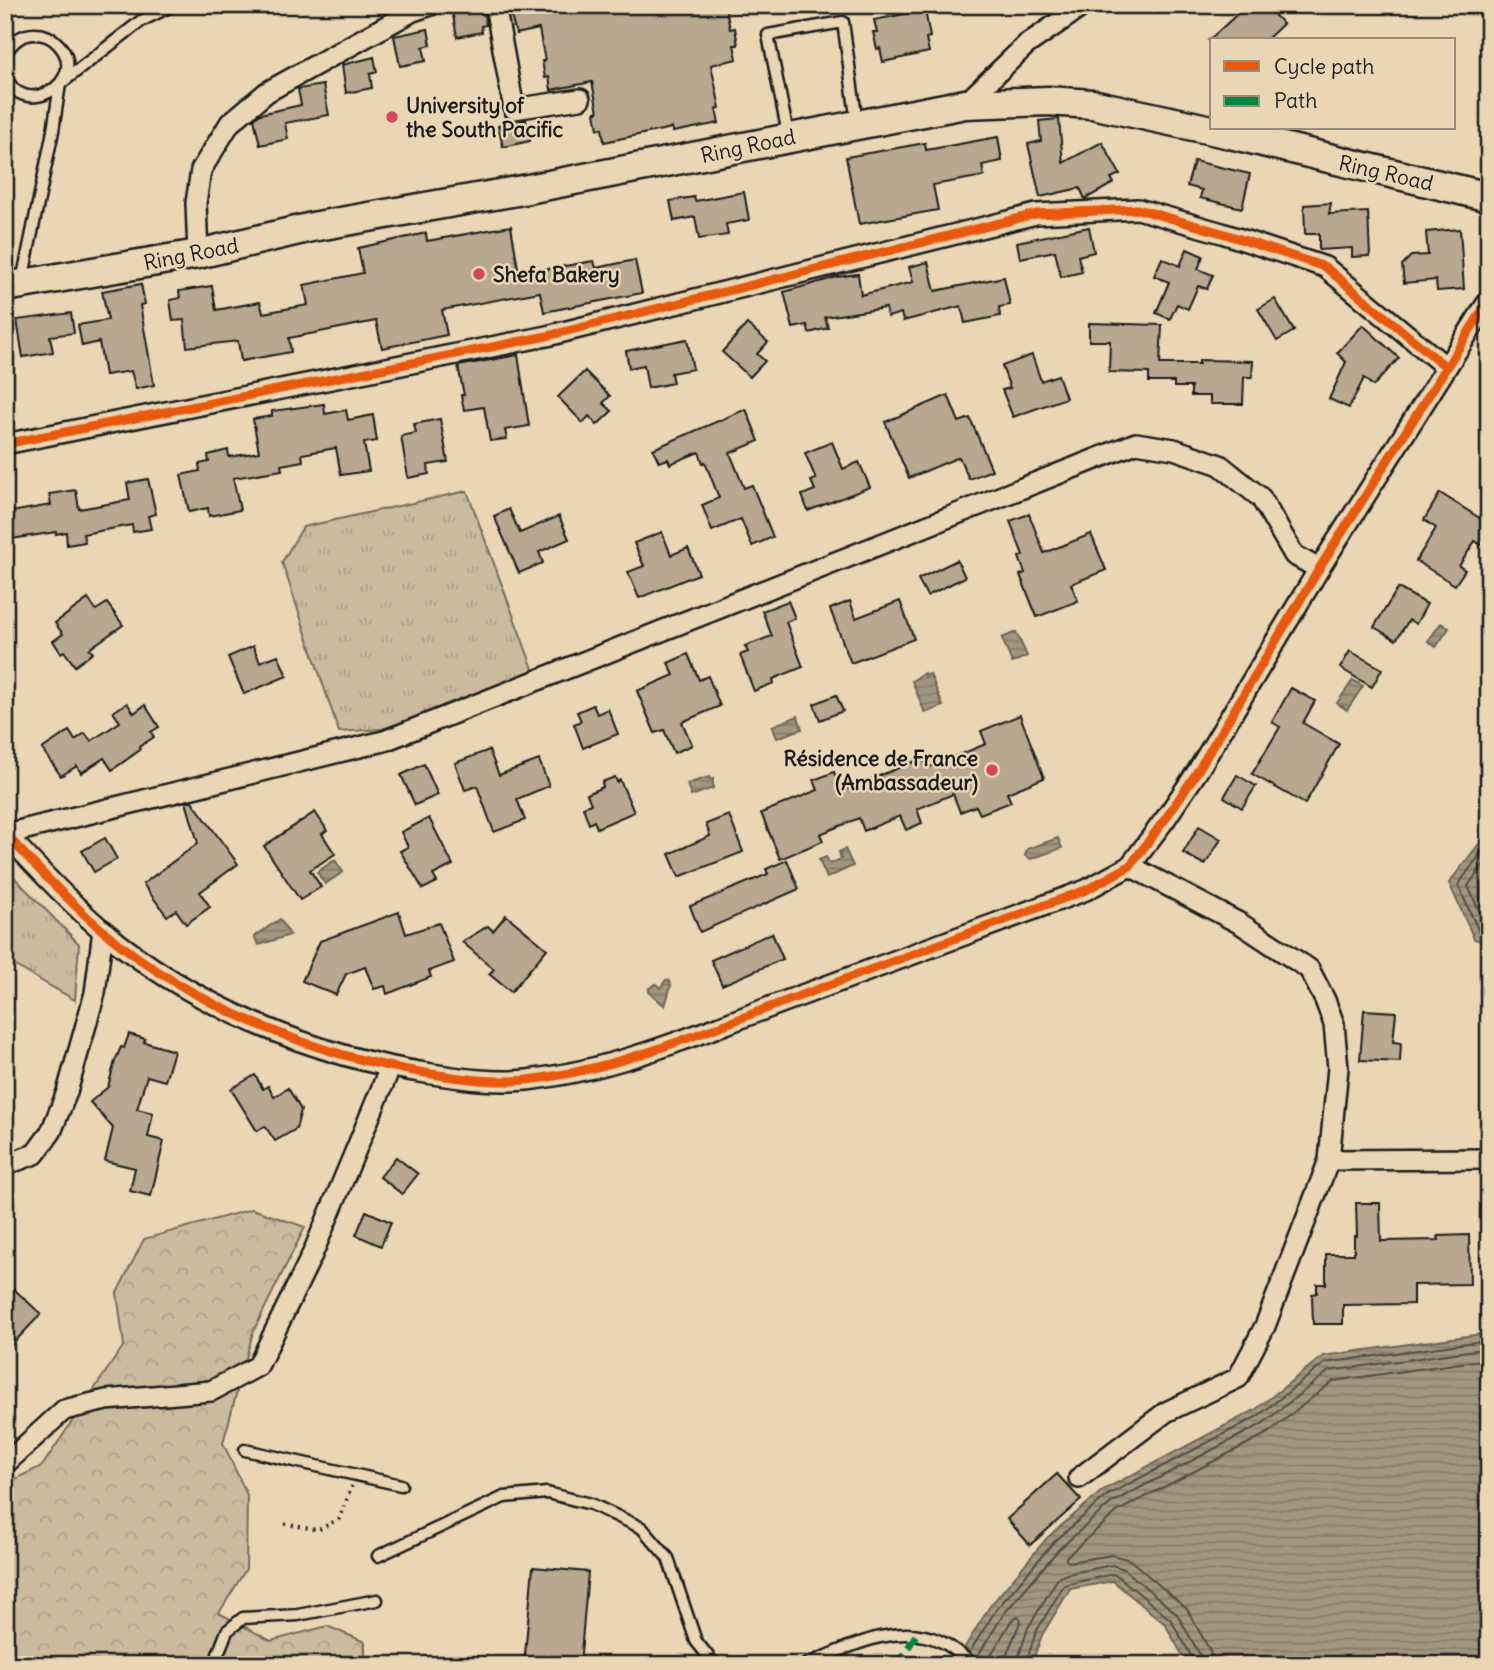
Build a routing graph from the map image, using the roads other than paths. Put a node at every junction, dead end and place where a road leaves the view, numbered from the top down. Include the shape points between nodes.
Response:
1 (173, 5) edge
2 (431, 5) edge
3 (495, 5) edge
4 (1084, 5) edge
5 (5, 55) edge
6 (6, 78) edge
7 (60, 85) junction
8 (580, 99) dead end
9 (965, 104) junction
10 (857, 124) junction
11 (1210, 130) edge
12 (1212, 130) edge
13 (789, 137) junction
14 (1489, 197) edge
15 (198, 254) junction
16 (13, 286) edge
17 (1489, 300) edge
18 (1446, 366) junction
19 (5, 443) edge
20 (1319, 569) junction
21 (6, 834) edge
22 (1130, 866) junction
23 (103, 930) junction
24 (390, 1068) junction
25 (1489, 1159) edge
26 (1329, 1160) junction
27 (5, 1165) edge
28 (245, 1450) dead end
29 (5, 1464) edge
30 (1079, 1478) dead end
31 (401, 1485) dead end
32 (378, 1556) dead end
33 (377, 1600) dead end
34 (220, 1665) edge
35 (715, 1665) edge
36 (804, 1665) edge
37 (974, 1665) edge

1 - 7 lane via 141,21
2 - 15 street via 267,92 230,122 201,170 196,203
3 - 8 street via 513,109
4 - 9 street via 1026,46
5 - 7 lane via 19,38 31,34 54,40 66,61
6 - 7 lane via 27,96 39,96
7 - 16 lane via 53,131
9 - 10 main road, Ring Road
9 - 11 main road, Ring Road via 1092,104
10 - 13 main road, Ring Road
10 - 13 lane via 843,22 768,35
12 - 14 main road, Ring Road
13 - 15 main road, Ring Road
15 - 16 main road, Ring Road
17 - 18 street
18 - 19 street via 1325,267 1138,209 1036,214 547,336
18 - 20 street
20 - 21 street via 1294,555 1261,498 1220,465 1174,449 1136,443 384,741
20 - 22 street via 1197,772
21 - 23 street
22 - 24 street via 1086,890 632,1058 526,1080 480,1081
22 - 26 street via 1241,924 1309,969 1334,1024 1338,1068
23 - 24 street via 160,972 223,1008
23 - 27 street via 95,993 51,1132 35,1154
24 - 29 street via 312,1255 258,1366 211,1391 106,1400 64,1410
25 - 26 street
26 - 30 street via 1265,1326 1238,1378 1166,1412
28 - 31 lane
32 - 35 lane via 504,1497 547,1493 591,1504 642,1528 668,1558 696,1641
33 - 34 lane via 298,1615 243,1618 227,1631 218,1654
36 - 37 lane via 895,1634 942,1642

